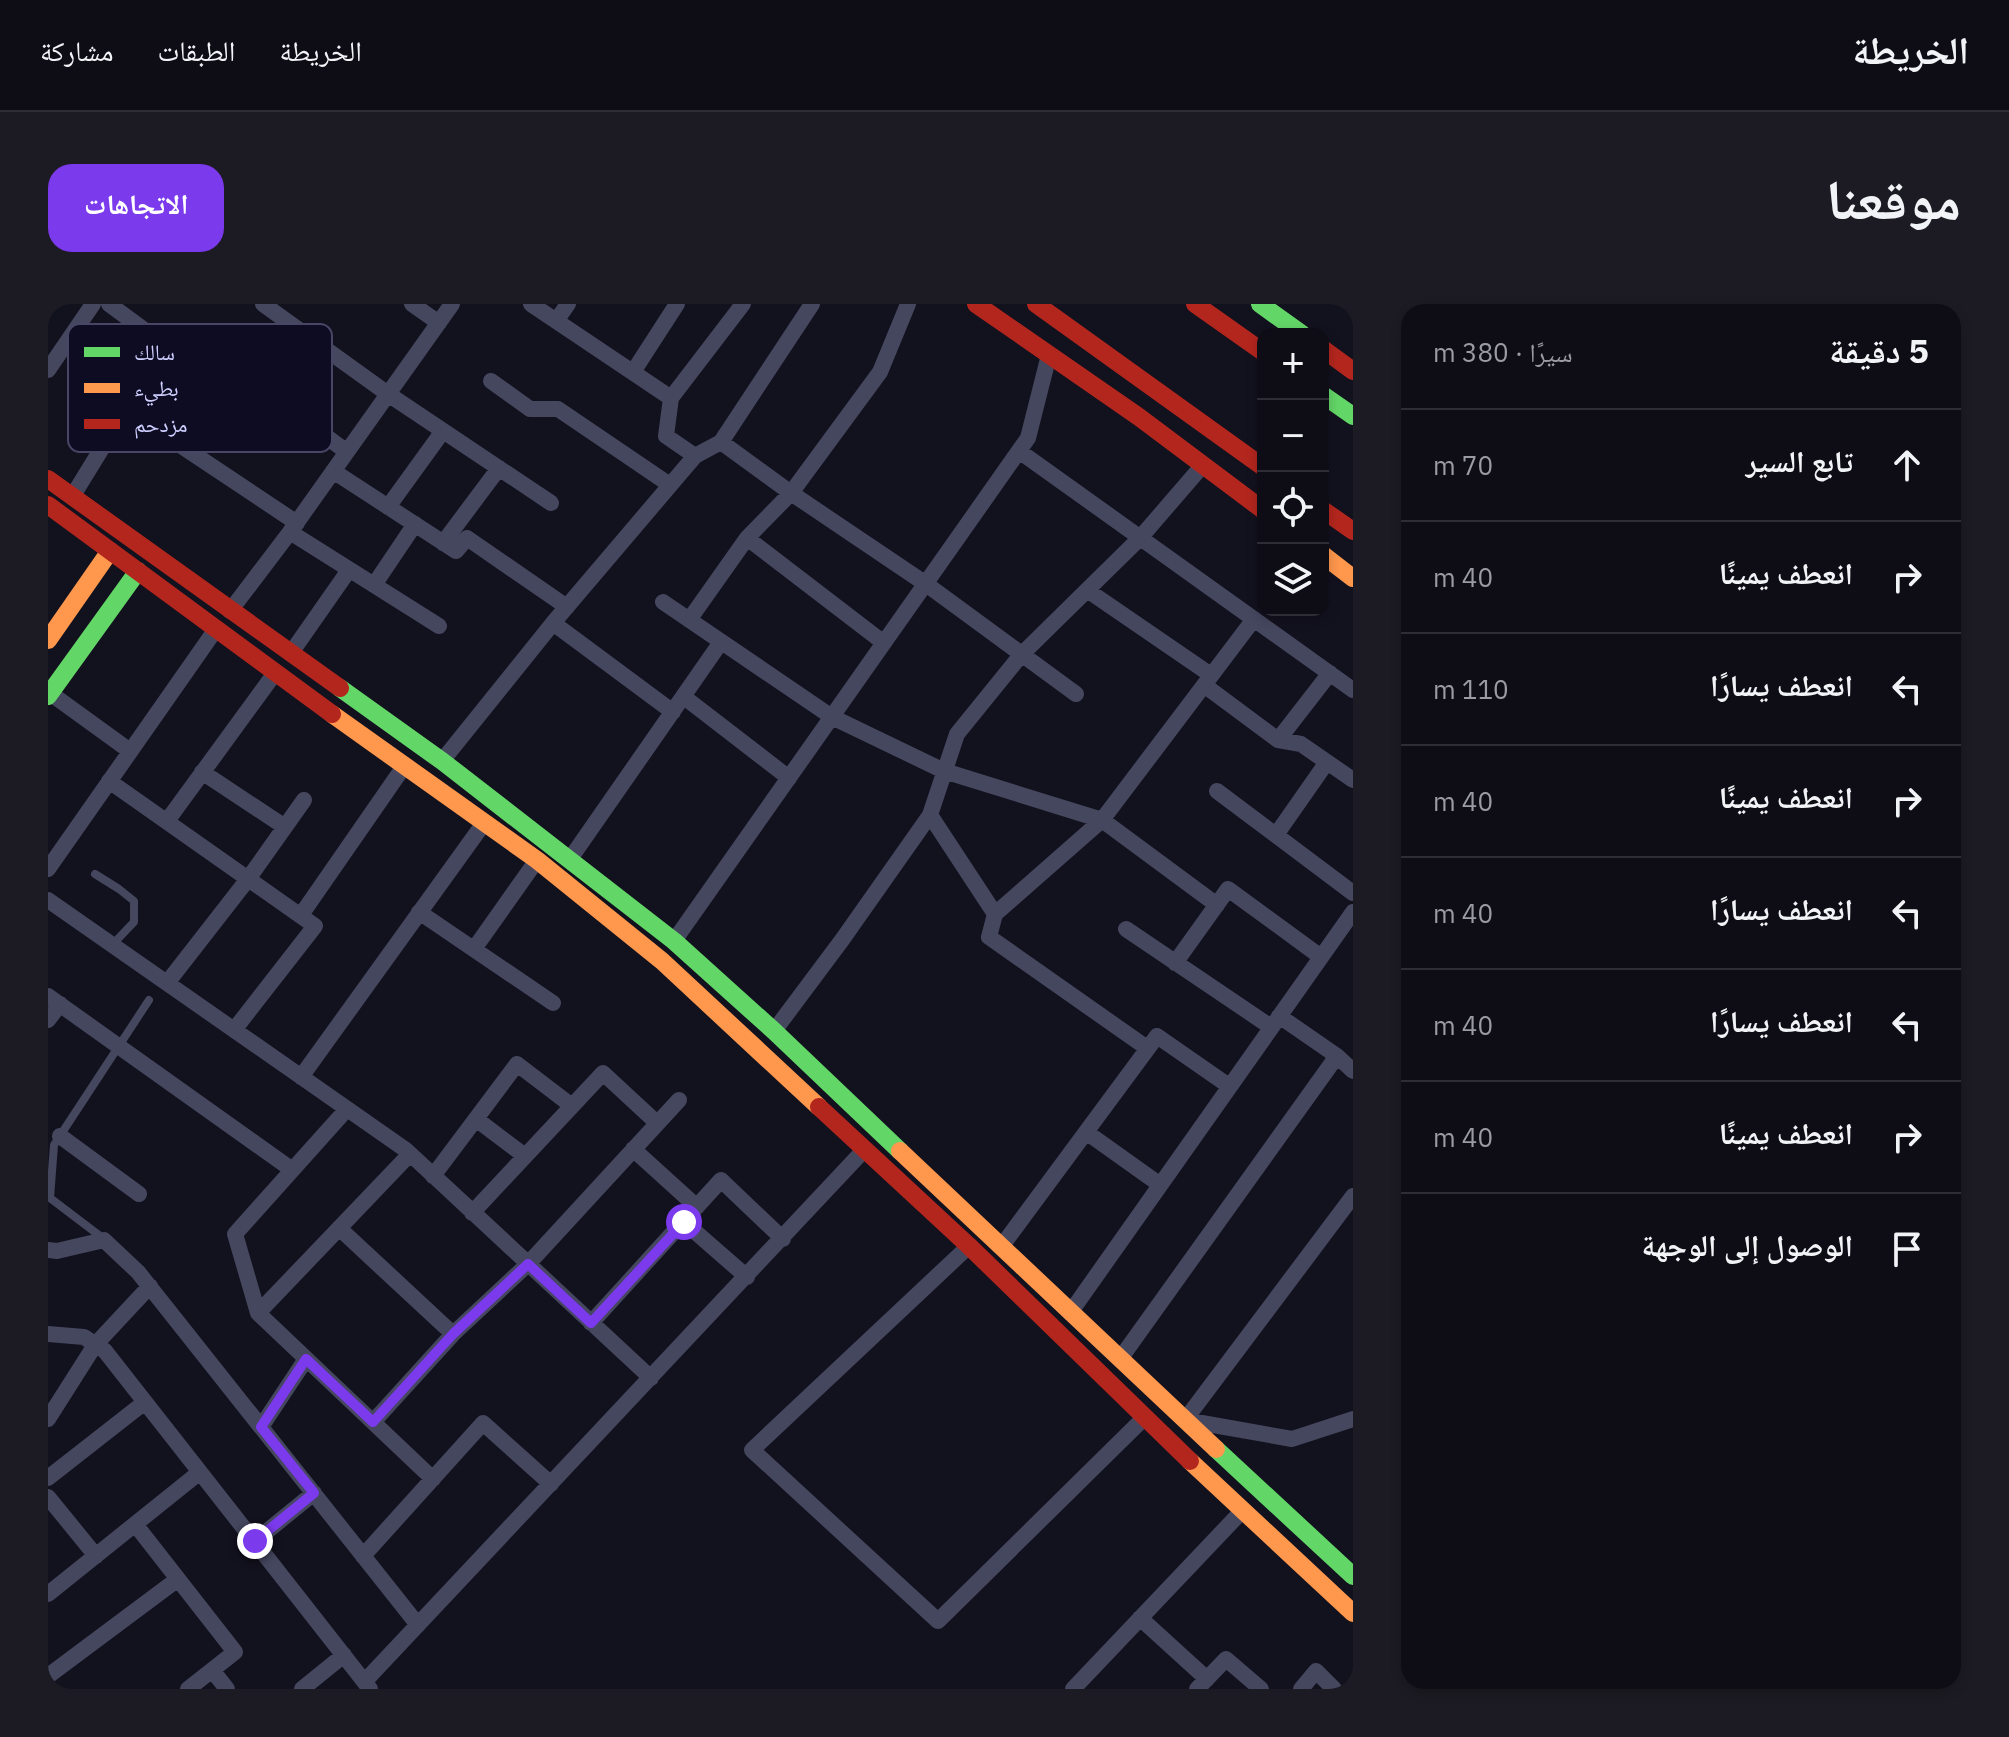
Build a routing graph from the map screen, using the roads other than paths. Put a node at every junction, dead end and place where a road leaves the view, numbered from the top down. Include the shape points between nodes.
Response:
1 (93, 304) edge
2 (109, 304) edge
3 (263, 304) edge
4 (412, 304) edge
5 (452, 304) edge
6 (531, 304) edge
7 (568, 304) edge
8 (677, 304) edge
9 (743, 304) edge
10 (812, 304) edge
11 (908, 304) edge
12 (976, 304) edge
13 (1036, 304) edge
14 (1195, 304) edge
15 (1260, 304) edge
16 (556, 321) junction
17 (439, 323) junction
18 (79, 324) edge
19 (136, 324) edge
20 (291, 324) edge
21 (1294, 328) edge
22 (68, 341) edge
23 (1257, 348) edge
24 (1329, 353) edge
25 (332, 354) edge
26 (1049, 355) junction
27 (48, 370) edge
28 (1353, 371) edge
29 (633, 372) junction
30 (491, 381) dead end
31 (388, 394) junction
32 (671, 398) junction
33 (1329, 399) edge
34 (1353, 416) edge
35 (443, 431) junction
36 (332, 441) edge
37 (721, 442) junction
38 (1019, 451) junction
39 (100, 452) edge
40 (187, 452) edge
41 (347, 452) junction
42 (695, 456) junction
43 (1257, 463) edge
44 (1203, 465) junction
45 (499, 468) junction
46 (333, 471) junction
47 (48, 479) edge
48 (670, 485) junction
49 (791, 493) junction
50 (72, 497) junction
51 (551, 503) dead end
52 (48, 505) edge
53 (1257, 506) edge
54 (388, 507) junction
55 (1329, 514) edge
56 (415, 524) junction
57 (294, 528) junction
58 (1353, 531) edge
59 (747, 538) junction
60 (1140, 538) junction
61 (443, 543) junction
62 (110, 551) junction
63 (1329, 560) edge
64 (349, 570) junction
65 (138, 571) junction
66 (1353, 578) edge
67 (926, 584) junction
68 (374, 585) junction
69 (1087, 590) junction
70 (663, 602) dead end
71 (567, 607) junction
72 (230, 611) junction
73 (1254, 619) junction
74 (689, 620) junction
75 (553, 623) junction
76 (439, 626) dead end
77 (216, 629) junction
78 (48, 640) edge
79 (721, 642) junction
80 (884, 643) junction
81 (291, 653) junction
82 (1021, 655) junction
83 (275, 673) junction
84 (1330, 673) junction
85 (1207, 680) junction
86 (1353, 690) edge
87 (49, 694) edge
88 (1076, 694) dead end
89 (684, 697) junction
90 (673, 712) junction
91 (832, 717) junction
92 (1278, 740) junction
93 (130, 751) junction
94 (442, 761) junction
95 (1327, 762) junction
96 (405, 765) junction
97 (944, 771) junction
98 (202, 772) junction
99 (789, 778) junction
100 (1353, 780) edge
101 (109, 781) junction
102 (1217, 791) dead end
103 (304, 800) dead end
104 (930, 815) junction
105 (1102, 820) junction
106 (167, 821) junction
107 (484, 823) junction
108 (285, 827) junction
109 (1276, 835) junction
110 (570, 859) junction
111 (537, 860) junction
112 (48, 869) edge
113 (95, 874) dead end
114 (248, 879) junction
115 (1353, 893) edge
116 (48, 900) edge
117 (1217, 905) junction
118 (419, 912) junction
119 (1353, 912) edge
120 (995, 914) junction
121 (301, 915) junction
122 (1126, 929) dead end
123 (674, 941) junction
124 (113, 945) junction
125 (474, 949) junction
126 (1321, 957) junction
127 (1175, 963) junction
128 (167, 983) junction
129 (54, 1000) edge
130 (149, 1000) dead end
131 (553, 1003) dead end
132 (48, 1020) edge
133 (1275, 1022) junction
134 (234, 1030) junction
135 (774, 1031) junction
136 (120, 1047) junction
137 (1147, 1048) junction
138 (1337, 1056) junction
139 (1353, 1071) edge
140 (301, 1077) junction
141 (1229, 1086) junction
142 (679, 1100) dead end
143 (572, 1106) junction
144 (347, 1109) junction
145 (476, 1119) junction
146 (657, 1123) junction
147 (1086, 1132) junction
148 (60, 1136) junction
149 (633, 1149) junction
150 (865, 1149) junction
151 (410, 1154) junction
152 (525, 1156) junction
153 (291, 1169) junction
154 (433, 1176) junction
155 (1159, 1184) junction
156 (139, 1194) dead end
157 (1353, 1196) edge
158 (697, 1207) junction
159 (472, 1213) junction
160 (684, 1222) junction
161 (339, 1228) junction
162 (783, 1239) junction
163 (104, 1240) junction
164 (969, 1246) junction
165 (1001, 1247) junction
166 (48, 1250) edge
167 (528, 1264) junction
168 (747, 1277) junction
169 (150, 1286) junction
170 (258, 1313) junction
171 (1070, 1313) junction
172 (591, 1323) junction
173 (48, 1334) edge
174 (453, 1334) junction
175 (95, 1345) junction
176 (306, 1359) junction
177 (1120, 1359) junction
178 (651, 1378) junction
179 (145, 1402) junction
180 (1144, 1418) junction
181 (48, 1419) edge
182 (1353, 1419) edge
183 (1185, 1420) junction
184 (373, 1422) junction
185 (261, 1427) junction
186 (200, 1472) junction
187 (48, 1478) edge
188 (433, 1479) junction
189 (551, 1484) junction
190 (314, 1493) junction
191 (48, 1497) edge
192 (1243, 1510) junction
193 (135, 1524) junction
194 (255, 1541) junction
195 (96, 1556) junction
196 (363, 1556) junction
197 (1353, 1576) edge
198 (178, 1579) junction
199 (48, 1594) edge
200 (1353, 1613) edge
201 (1140, 1618) junction
202 (418, 1625) junction
203 (344, 1655) junction
204 (212, 1670) junction
205 (48, 1676) edge
206 (1202, 1684) edge
207 (368, 1685) edge
208 (188, 1689) edge
209 (227, 1689) edge
210 (302, 1689) edge
211 (1073, 1689) edge
212 (1261, 1689) edge
213 (1301, 1689) edge
214 (1334, 1689) edge

1 - 18 street
2 - 19 street
3 - 20 street
4 - 17 street
5 - 17 street
6 - 16 street
7 - 16 street
8 - 29 street
9 - 32 street
10 - 37 street
11 - 49 street via 880,372
12 - 26 street
13 - 43 street
14 - 23 street
15 - 21 street
16 - 29 street
17 - 31 street
22 - 27 street
24 - 28 street
25 - 31 street
26 - 38 street via 1028,438
26 - 44 street
29 - 32 street
30 - 48 street via 530,409 558,409
31 - 35 street
31 - 41 street
32 - 42 street via 666,436
33 - 34 street
35 - 45 street
35 - 54 street
36 - 41 street
37 - 42 street
37 - 49 street
38 - 60 street
38 - 67 street
39 - 50 street
40 - 57 street
41 - 46 street
42 - 48 street
44 - 53 street
44 - 60 street
45 - 51 street
45 - 61 street
46 - 54 street
46 - 57 street
47 - 50 street
48 - 71 street
49 - 59 street
49 - 67 street
50 - 72 street
52 - 62 street
54 - 56 street
55 - 58 street
56 - 61 street
56 - 68 street
57 - 64 street
57 - 72 street
59 - 74 street
59 - 80 street
60 - 69 street
60 - 73 street
61 - 71 street via 456,551 467,538
62 - 65 street
62 - 78 street
63 - 66 street
64 - 68 street
64 - 81 street
65 - 77 street
65 - 87 street
67 - 80 street
67 - 82 street
68 - 76 street
69 - 82 street
69 - 85 street
70 - 74 street
71 - 75 street
72 - 81 street
73 - 84 street
73 - 85 street
74 - 79 street
75 - 90 street
75 - 94 street
77 - 83 street
77 - 93 street
79 - 89 street
79 - 91 street
80 - 91 street
81 - 94 street
82 - 88 street
82 - 97 street via 957,734
83 - 96 street
83 - 98 street
84 - 86 street
84 - 92 street
85 - 92 street
85 - 105 street
87 - 93 street
89 - 90 street
89 - 99 street
90 - 110 street
91 - 97 street
91 - 99 street
92 - 95 street via 1301,744
93 - 101 street
94 - 110 street
95 - 100 street
95 - 109 street
96 - 107 street
96 - 121 street
97 - 104 street
97 - 105 street
98 - 106 street
98 - 108 street
99 - 123 street
101 - 106 street
101 - 112 street
102 - 109 street
103 - 108 street
104 - 120 street
104 - 135 street
105 - 117 street
105 - 120 street
106 - 114 street
107 - 111 street
107 - 118 street
108 - 114 street
109 - 115 street
110 - 123 street
111 - 125 street
111 - 150 street via 662,961
113 - 124 lane via 134,901 134,922
114 - 121 street
114 - 128 street
116 - 124 street
117 - 126 street via 1228,889
117 - 127 street
118 - 125 street
118 - 140 street
119 - 126 street
120 - 137 street via 989,937
121 - 134 street via 315,926
122 - 127 street
123 - 135 street
124 - 128 street
125 - 131 street
126 - 133 street
127 - 133 street
128 - 134 street
129 - 132 street
129 - 136 street
130 - 136 lane
133 - 138 street
133 - 141 street
134 - 140 street
135 - 165 street
136 - 148 lane
136 - 153 street
137 - 141 street via 1157,1036
137 - 147 street
138 - 139 street
138 - 177 street
140 - 144 street
141 - 155 street
142 - 146 street
143 - 145 street via 517,1064
143 - 146 street via 603,1073
143 - 152 street
144 - 151 street
144 - 153 street
145 - 152 street
145 - 154 street
146 - 149 street
147 - 155 street
147 - 165 street
148 - 156 street
148 - 163 lane via 54,1145 50,1198
149 - 158 street
149 - 167 street
150 - 162 street
150 - 164 street
151 - 154 street
151 - 161 street
152 - 159 street
153 - 170 street via 235,1234
154 - 159 street
155 - 171 street
157 - 183 street
158 - 160 street
158 - 162 street via 721,1180
159 - 167 street
160 - 168 street
160 - 172 street
161 - 170 street
161 - 174 street
162 - 168 street
163 - 166 street
163 - 169 street
164 - 180 street
164 - 180 street via 752,1450 938,1621
165 - 171 street
167 - 172 street
167 - 174 street
168 - 178 street
169 - 175 street
169 - 185 street
170 - 176 street
171 - 177 street
172 - 178 street
173 - 175 street via 84,1337
174 - 184 street
175 - 179 street
175 - 181 street
176 - 184 street
176 - 185 street
177 - 183 street
178 - 189 street
179 - 186 street
179 - 187 street
180 - 192 street
182 - 183 street via 1292,1439
183 - 197 street
184 - 188 street
185 - 190 street
186 - 193 street
186 - 194 street
188 - 189 street via 483,1423
188 - 196 street
189 - 202 street
190 - 194 street
190 - 196 street
191 - 195 street
192 - 200 street
192 - 201 street
193 - 195 street
193 - 198 street
194 - 203 street
195 - 199 street
196 - 202 street
198 - 204 street via 235,1652
198 - 205 street
201 - 206 street
201 - 211 street
202 - 207 street
203 - 207 street
203 - 210 street
204 - 208 street
204 - 209 street
206 - 212 street via 1226,1659
213 - 214 street via 1316,1671

